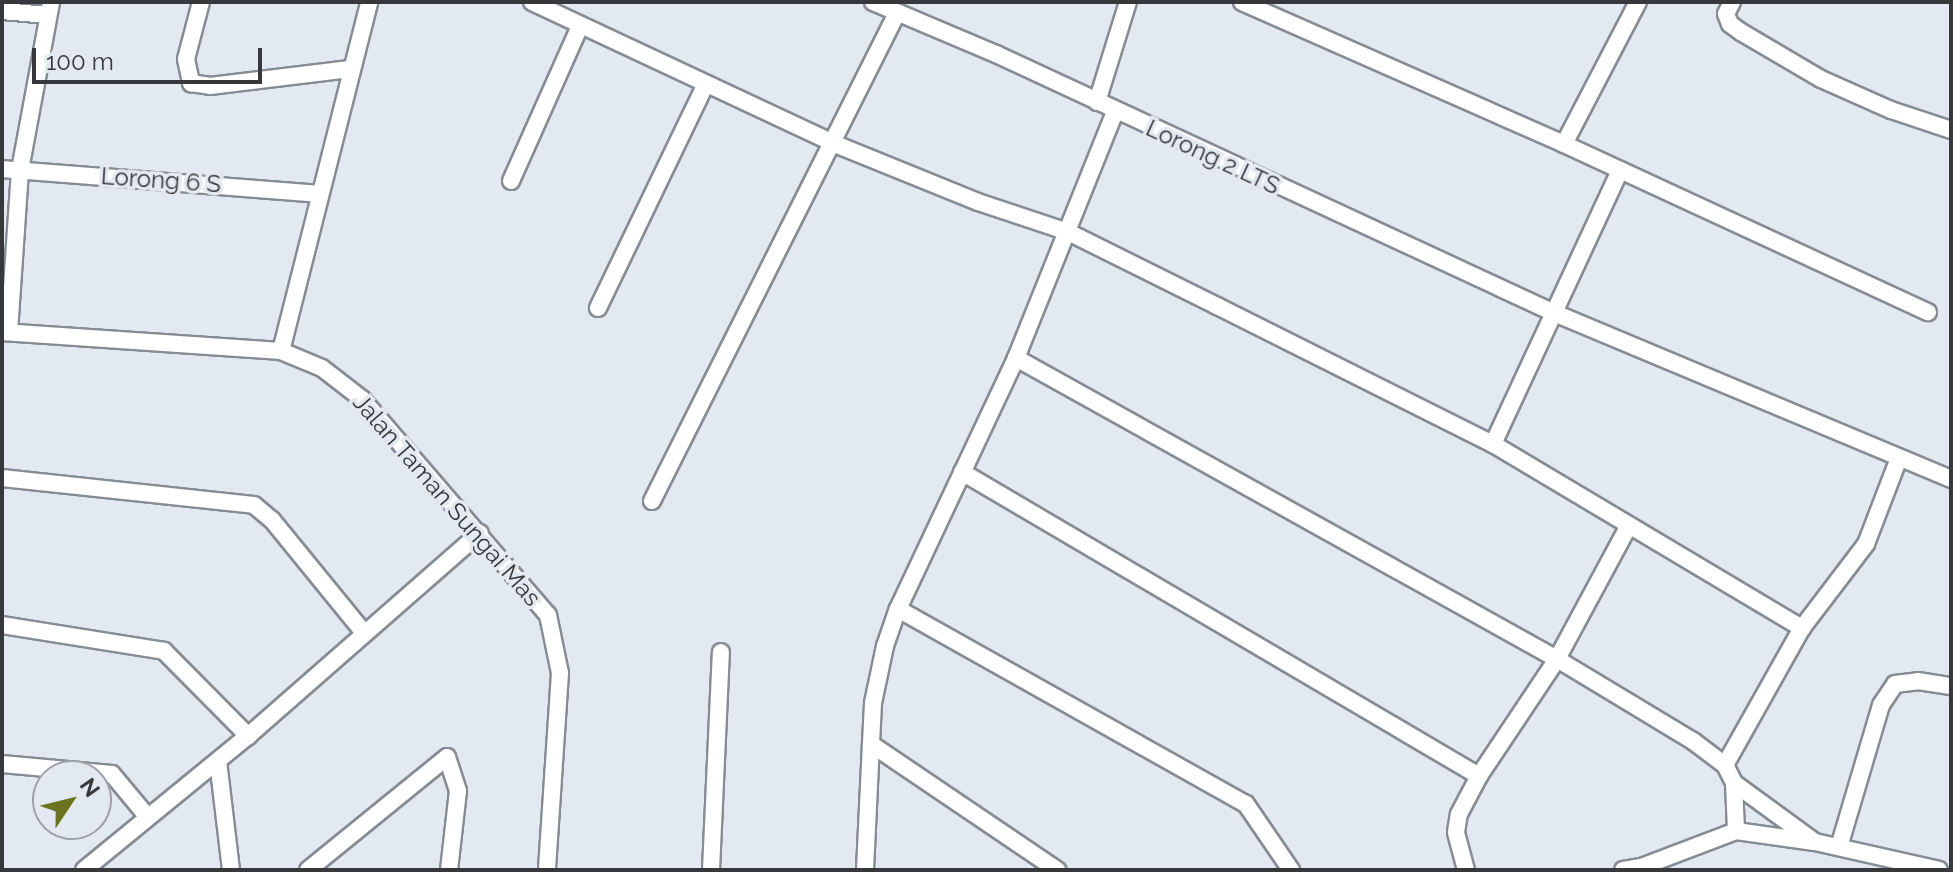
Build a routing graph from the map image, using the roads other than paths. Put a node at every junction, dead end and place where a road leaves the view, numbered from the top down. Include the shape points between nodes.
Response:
1 (201, 2) edge
2 (369, 2) edge
3 (532, 2) edge
4 (873, 2) edge
5 (1128, 2) edge
6 (1242, 2) edge
7 (1638, 2) edge
8 (1732, 2) edge
9 (49, 8) edge
10 (2, 11) edge
11 (897, 13) junction
12 (580, 26) junction
13 (350, 69) junction
14 (706, 84) junction
15 (1097, 102) junction
16 (1115, 112) junction
17 (1951, 130) edge
18 (835, 144) junction
19 (1564, 144) junction
20 (2, 169) edge
21 (20, 170) junction
22 (1620, 170) junction
23 (511, 181) dead end
24 (319, 194) junction
25 (1068, 232) junction
26 (598, 308) dead end
27 (1552, 312) junction
28 (1928, 312) dead end
29 (6, 332) edge
30 (281, 351) junction
31 (1016, 358) junction
32 (1493, 444) junction
33 (1899, 458) junction
34 (962, 472) junction
35 (2, 478) edge
36 (1951, 479) edge
37 (652, 501) dead end
38 (1628, 527) junction
39 (480, 533) junction
40 (898, 609) junction
41 (2, 625) edge
42 (1802, 628) junction
43 (364, 633) junction
44 (721, 652) dead end
45 (1557, 659) junction
46 (1951, 686) edge
47 (248, 736) junction
48 (871, 744) junction
49 (218, 761) junction
50 (2, 764) edge
51 (1725, 765) junction
52 (1479, 776) junction
53 (1734, 783) junction
54 (147, 816) junction
55 (1736, 831) junction
56 (1815, 842) junction
57 (1839, 847) junction
58 (1641, 868) edge
59 (84, 870) edge
60 (231, 870) edge
61 (308, 870) edge
62 (449, 870) edge
63 (547, 870) edge
64 (711, 870) edge
65 (865, 870) edge
66 (1057, 870) edge
67 (1291, 870) edge
68 (1466, 870) edge
69 (1623, 870) edge
70 (1939, 870) edge

1 - 13 street via 186,59 191,83 210,86
2 - 13 street
3 - 12 street
4 - 11 street, Lorong 2 LTS
5 - 15 street
6 - 19 street
7 - 19 street
8 - 17 street via 1726,14 1730,24 1821,79
9 - 10 street
9 - 21 street
11 - 15 street, Lorong 2 LTS
11 - 18 street
12 - 14 street
12 - 23 street
13 - 24 street
14 - 18 street
14 - 26 street
15 - 16 street, Lorong 2 LTS
16 - 25 street
16 - 27 street, Lorong 2 LTS
18 - 25 street
18 - 37 street
19 - 22 street
20 - 21 street, Lorong 6 S
21 - 24 street, Lorong 6 S
21 - 29 street
22 - 27 street
22 - 28 street
24 - 30 street
25 - 31 street
25 - 32 street
27 - 32 street
27 - 33 street, Lorong 2 LTS
29 - 30 street, Jalan Taman Sungai Mas
30 - 39 street, Jalan Taman Sungai Mas via 322,368 362,399
31 - 34 street
31 - 45 street
32 - 38 street
33 - 36 street, Lorong 2 LTS
33 - 42 street via 1866,544
34 - 40 street
34 - 52 street
35 - 43 street via 254,505
38 - 42 street
38 - 45 street
39 - 43 street
39 - 63 street, Jalan Taman Sungai Mas via 548,615 557,647 560,673
40 - 48 street via 873,703
40 - 67 street via 1246,804
41 - 47 street via 164,651
42 - 51 street
43 - 47 street
44 - 64 street
45 - 51 street
45 - 52 street
46 - 57 street via 1895,684 1881,705
47 - 49 street
48 - 65 street
48 - 66 street
49 - 54 street
49 - 60 street
50 - 54 street via 112,774
51 - 53 street
52 - 68 street via 1459,814 1456,832
53 - 55 street
53 - 56 street
54 - 59 street
55 - 56 street
55 - 58 street
56 - 57 street
57 - 70 street
58 - 69 street
61 - 62 street via 447,757 458,791

